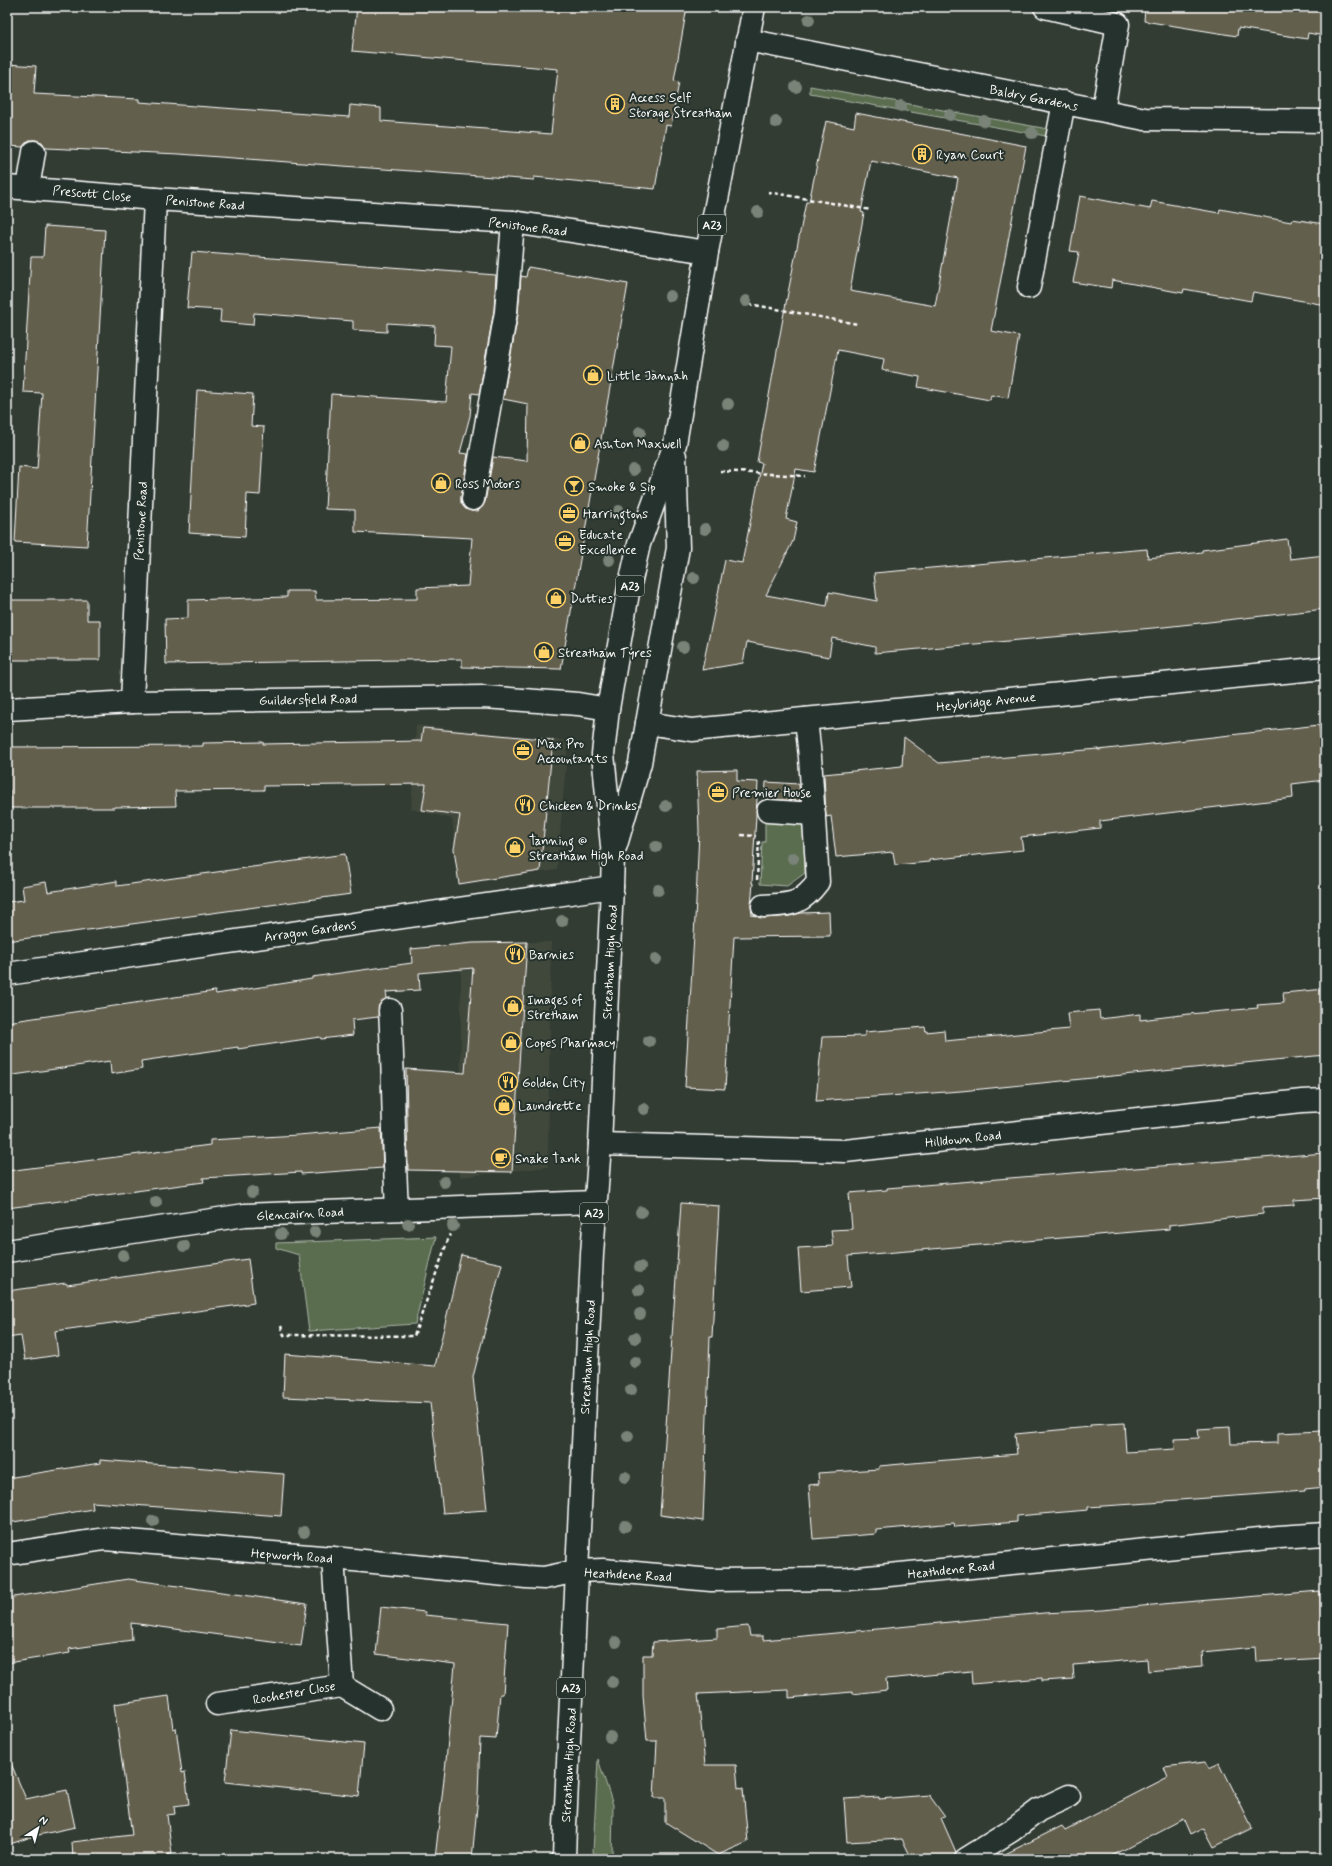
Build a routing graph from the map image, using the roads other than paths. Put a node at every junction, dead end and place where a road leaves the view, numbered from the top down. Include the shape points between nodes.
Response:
1 (754, 7) edge
2 (1045, 7) edge
3 (747, 40) junction
4 (1064, 102) junction
5 (1103, 110) junction
6 (1325, 121) edge
7 (34, 152) dead end
8 (7, 187) edge
9 (28, 188) junction
10 (156, 199) junction
11 (513, 222) junction
12 (707, 252) junction
13 (1029, 287) dead end
14 (675, 444) junction
15 (473, 499) dead end
16 (1325, 668) edge
17 (132, 702) junction
18 (7, 709) edge
19 (608, 709) junction
20 (806, 719) junction
21 (647, 722) junction
22 (768, 811) dead end
23 (814, 814) junction
24 (613, 856) junction
25 (612, 887) junction
26 (763, 906) dead end
27 (7, 974) edge
28 (390, 1010) dead end
29 (1325, 1100) edge
30 (600, 1144) junction
31 (595, 1202) junction
32 (397, 1208) junction
33 (7, 1251) edge
34 (1325, 1534) edge
35 (7, 1554) edge
36 (333, 1558) junction
37 (577, 1571) junction
38 (342, 1686) junction
39 (217, 1704) dead end
40 (380, 1709) dead end
41 (1069, 1796) dead end
42 (564, 1859) edge
43 (966, 1859) edge

1 - 3 main road, Streatham High Road / A23
2 - 5 main road via 1118,24
3 - 4 main road, Baldry Gardens
3 - 12 main road, Streatham High Road / A23
4 - 5 main road, Baldry Gardens
4 - 13 main road
5 - 6 main road, Baldry Gardens via 1144,119
7 - 9 main road
8 - 9 main road, Prescott Close
9 - 10 main road, Prescott Close
10 - 11 main road, Penistone Road
10 - 17 main road, Penistone Road
11 - 12 main road, Penistone Road
11 - 15 main road via 506,312
12 - 14 main road, Streatham High Road / A23
14 - 19 main road, Streatham High Road / A23 via 639,544
14 - 21 main road, Streatham High Road / A23 via 678,548
16 - 20 main road, Heybridge Avenue
17 - 18 main road, Guildersfield Road
17 - 19 main road, Guildersfield Road via 484,697 578,704
19 - 24 main road, Streatham High Road / A23 via 603,754
20 - 21 main road, Heybridge Avenue via 692,730
20 - 23 main road
21 - 24 main road, Streatham High Road / A23 via 640,763
22 - 23 main road
23 - 26 main road via 818,882 809,894 794,904
24 - 25 main road, Streatham High Road / A23
25 - 27 main road, Arragon Gardens
25 - 30 main road, Streatham High Road / A23
28 - 32 main road
29 - 30 main road, Hilldown Road via 845,1151
30 - 31 main road, Streatham High Road / A23
31 - 32 main road, Glencairn Road
31 - 37 main road, Streatham High Road / A23
32 - 33 main road, Glencairn Road via 245,1216
34 - 37 main road, Heathdene Road via 848,1579 711,1580 603,1570
35 - 36 main road, Hepworth Road via 105,1539
36 - 37 main road, Hepworth Road via 544,1578
36 - 38 main road, Rochester Close
37 - 42 main road, Streatham High Road / A23
38 - 39 main road, Rochester Close
38 - 40 main road
41 - 43 main road via 1039,1810

